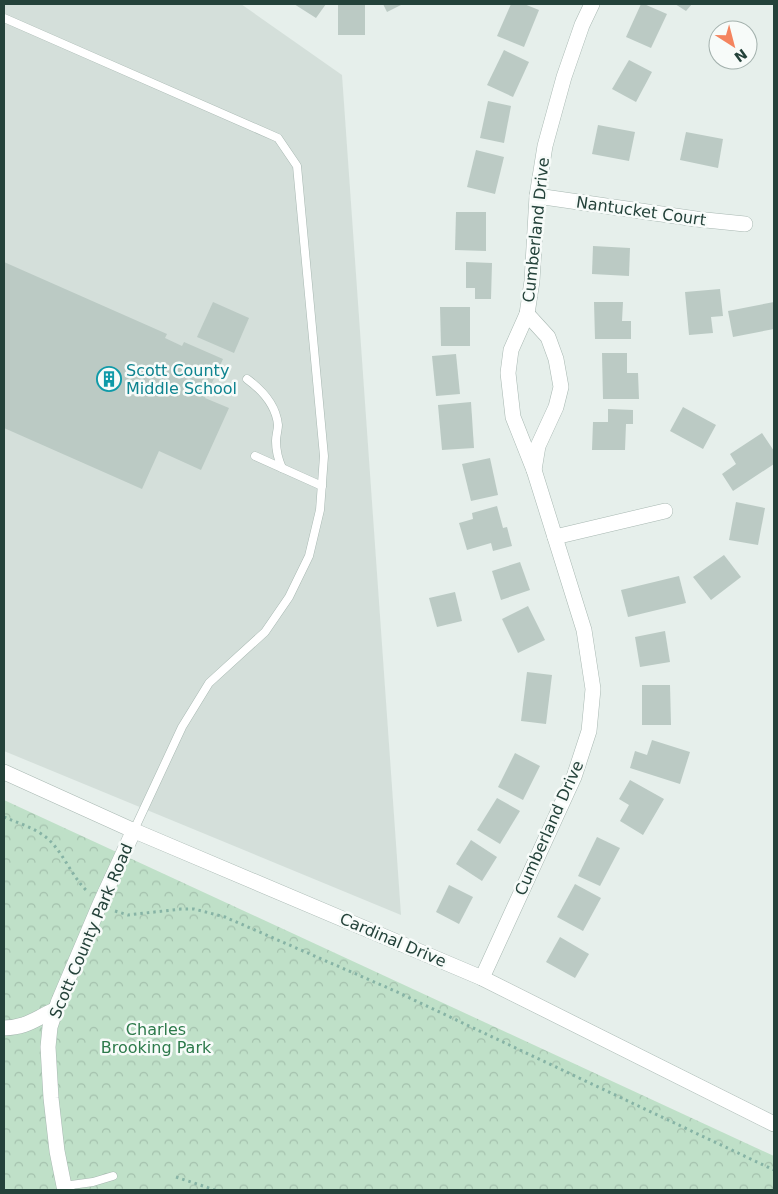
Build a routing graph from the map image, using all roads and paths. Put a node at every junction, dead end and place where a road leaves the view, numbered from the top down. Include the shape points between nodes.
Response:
1 (592, 4) edge
2 (4, 18) edge
3 (537, 196) junction
4 (745, 224) dead end
5 (527, 314) junction
6 (247, 379) dead end
7 (255, 456) dead end
8 (282, 468) junction
9 (534, 470) junction
10 (322, 486) junction
11 (665, 511) dead end
12 (555, 537) junction
13 (4, 772) edge
14 (4, 817) edge
15 (134, 830) junction
16 (100, 904) junction
17 (482, 978) junction
18 (55, 1010) junction
19 (4, 1028) edge
20 (774, 1124) edge
21 (774, 1170) edge
22 (113, 1176) dead end
23 (176, 1177) dead end
24 (65, 1189) edge
25 (214, 1190) edge

1 - 3 street, Cumberland Drive via 564,77 545,146
2 - 10 lane via 278,138 297,166 324,456
3 - 4 street, Nantucket Court
3 - 5 street, Cumberland Drive
5 - 9 street, Cumberland Drive via 511,350 508,373 513,418
5 - 9 street, Cumberland Drive via 548,337 556,359 560,386 556,407 538,446
6 - 8 lane via 272,405 278,422 277,452
7 - 8 lane
8 - 10 lane
9 - 12 street, Cumberland Drive
10 - 15 lane via 310,556 289,597 265,632 208,683 182,727
11 - 12 street
12 - 17 street, Cumberland Drive via 584,630 592,688 589,731 574,777
13 - 15 street, Cardinal Drive
14 - 16 path via 48,839 81,886
15 - 16 street, Scott County Park Road
15 - 17 street, Cardinal Drive
16 - 18 street, Scott County Park Road
16 - 21 path via 128,916 194,909 225,918 396,991
17 - 20 street, Cardinal Drive
18 - 19 street via 26,1024
18 - 24 street, Scott County Park Road via 48,1047 57,1151
22 - 24 lane
23 - 25 path

